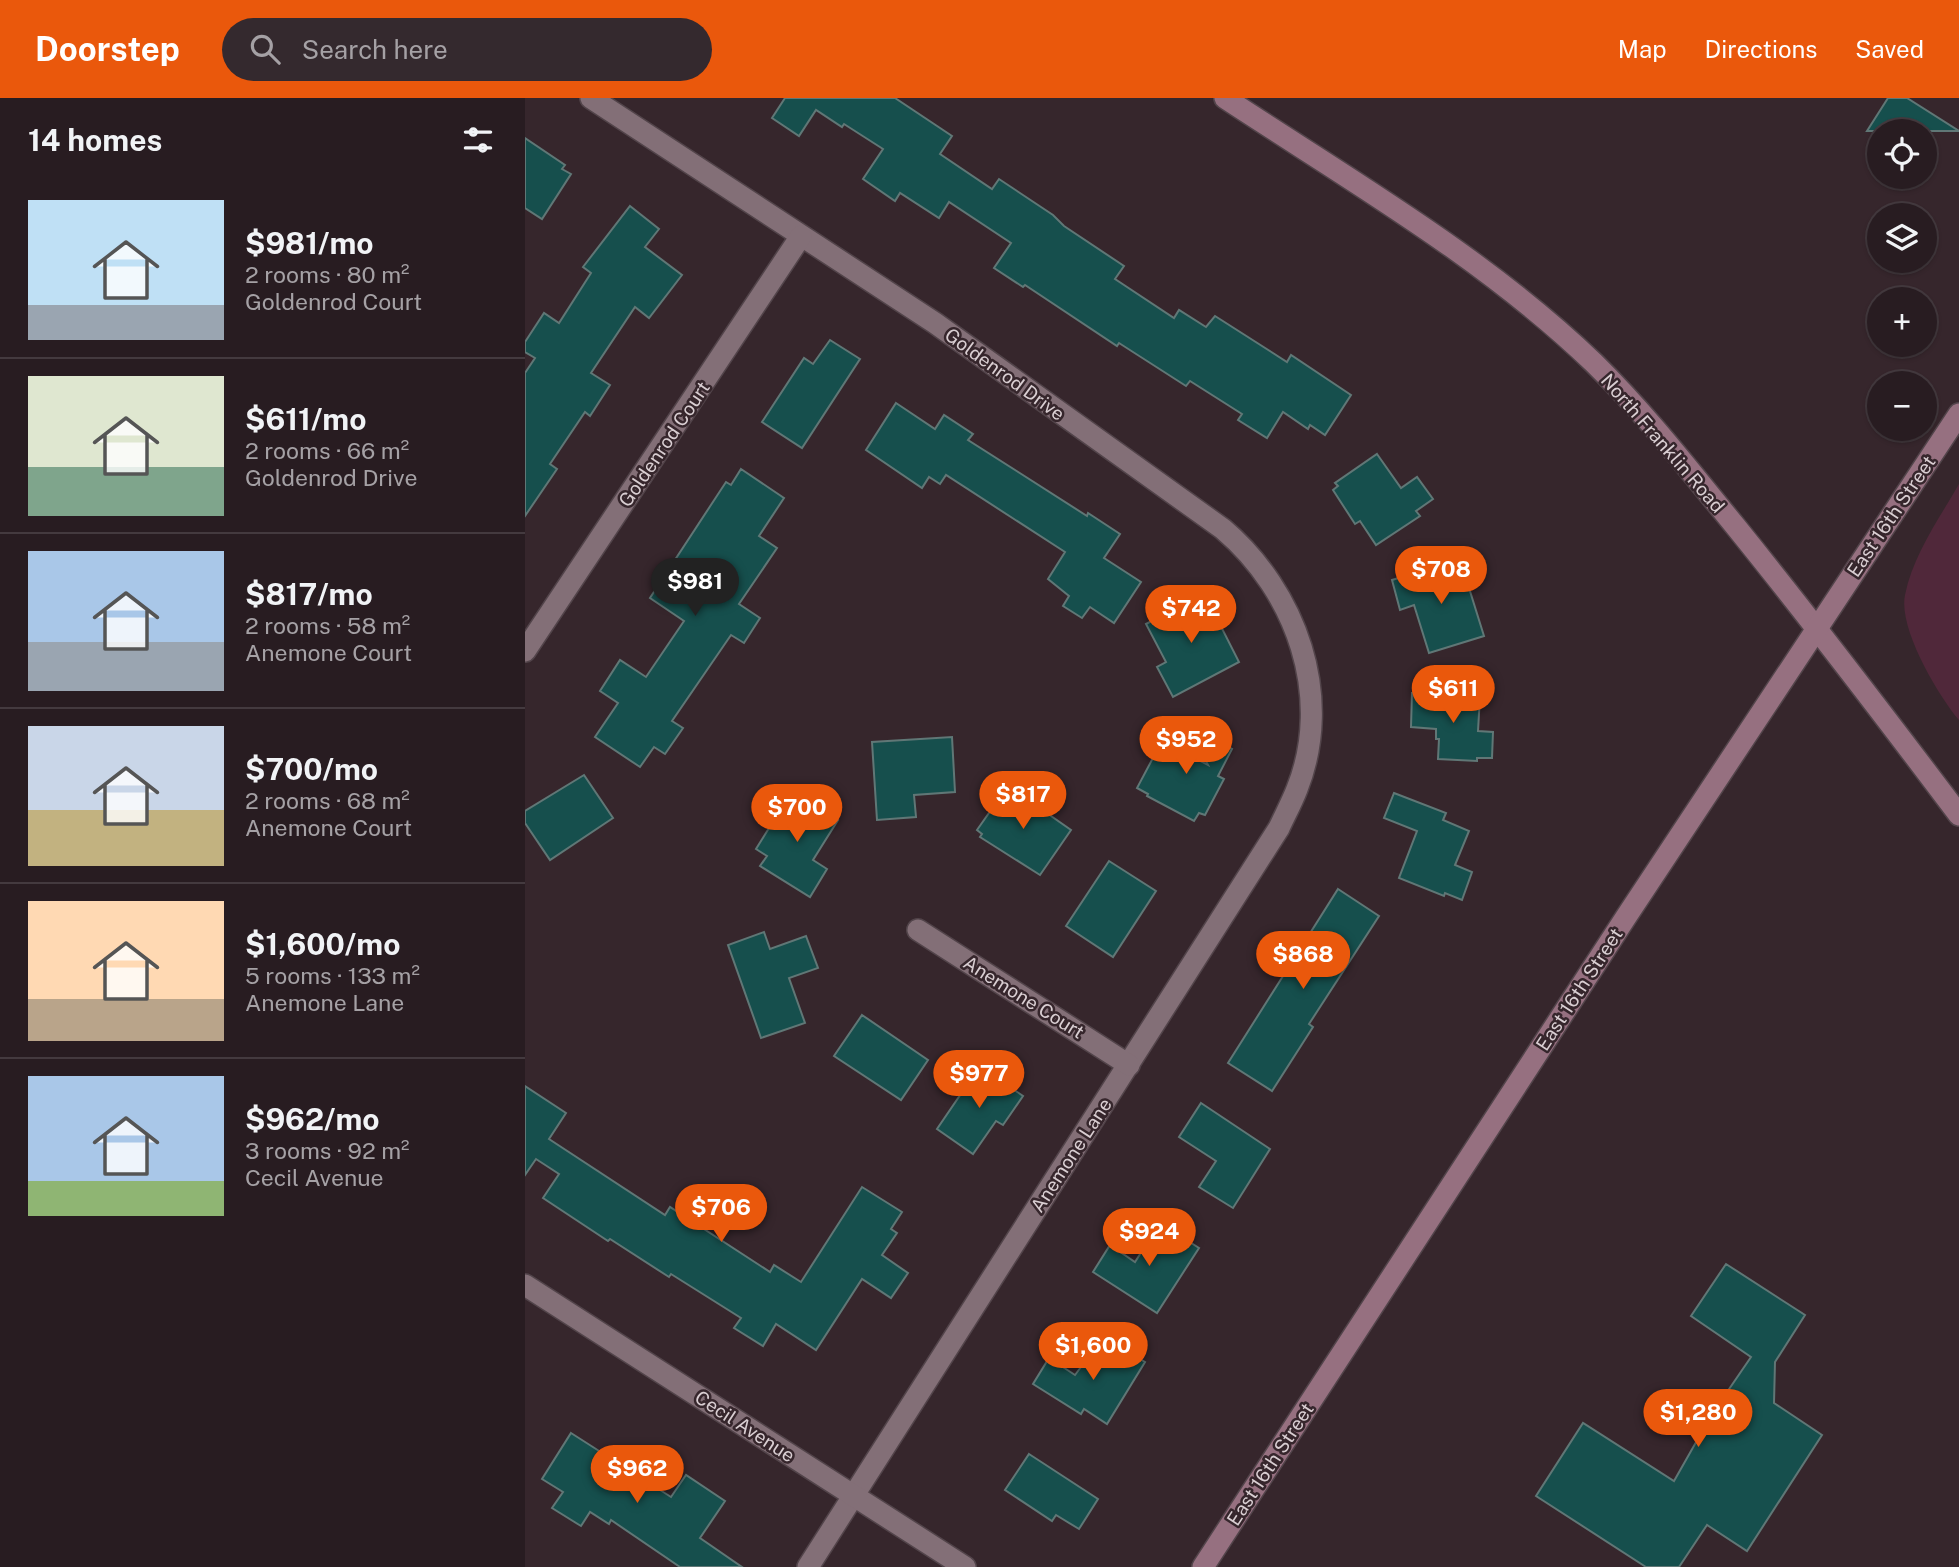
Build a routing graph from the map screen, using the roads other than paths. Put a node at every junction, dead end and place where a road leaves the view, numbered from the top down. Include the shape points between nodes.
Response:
1 (591, 98) edge
2 (1225, 98) edge
3 (801, 236) junction
4 (1959, 414) edge
5 (1817, 627) junction
6 (525, 651) edge
7 (1309, 732) joint
8 (1959, 815) edge
9 (918, 930) dead end
10 (1129, 1065) junction
11 (525, 1285) edge
12 (854, 1496) junction
13 (808, 1567) edge
14 (965, 1567) edge
15 (1203, 1567) edge

1 - 3 street, Goldenrod Drive
2 - 5 street, North Franklin Road via 1464,256 1531,307 1652,423
3 - 6 street, Goldenrod Court
3 - 7 street, Goldenrod Drive via 946,331 1223,529 1248,552 1272,582 1297,633 1306,662
4 - 5 street, East 16th Street
5 - 8 street, North Franklin Road
5 - 15 street, East 16th Street
7 - 10 street, Anemone Lane via 1298,789 1279,828
9 - 10 street, Anemone Court
10 - 12 street, Anemone Lane
11 - 12 street, Cecil Avenue
12 - 13 street, Anemone Lane
12 - 14 street, Cecil Avenue

